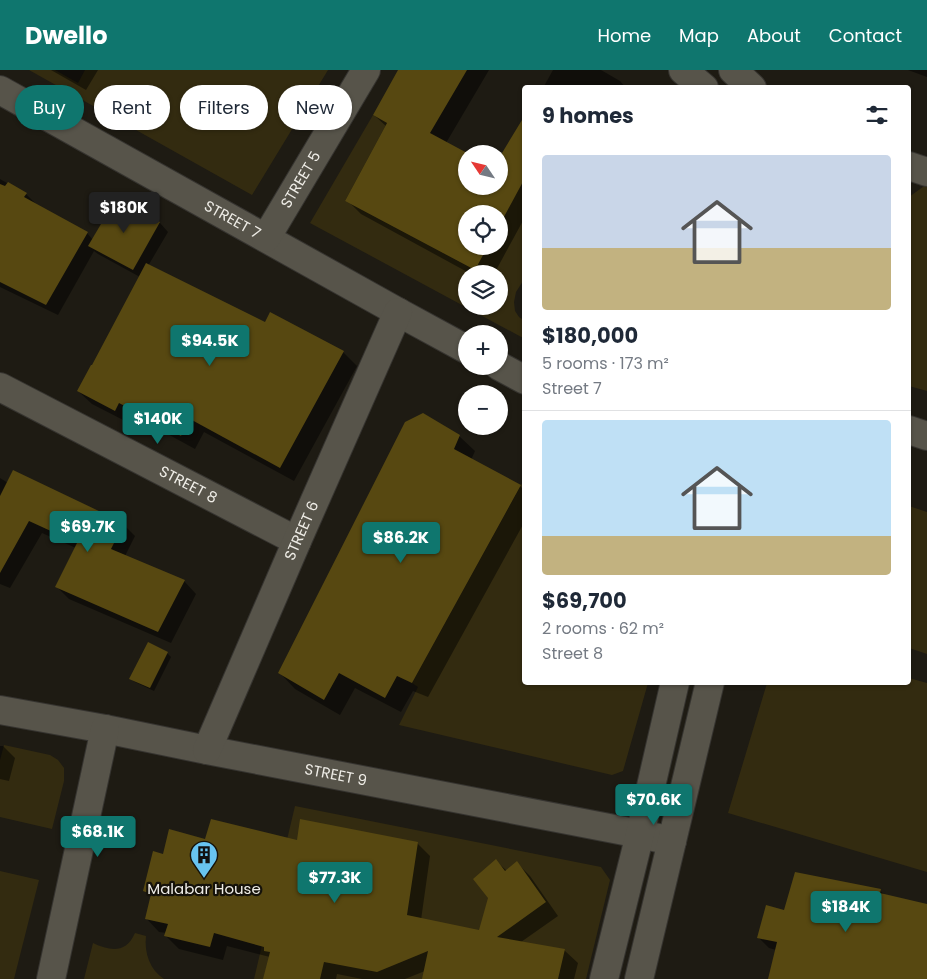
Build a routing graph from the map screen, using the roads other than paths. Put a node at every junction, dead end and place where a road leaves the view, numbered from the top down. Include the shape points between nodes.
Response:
1 (366, 70) edge
2 (684, 70) edge
3 (733, 70) edge
4 (701, 85) edge
5 (749, 85) edge
6 (0, 90) edge
7 (911, 167) edge
8 (927, 172) edge
9 (266, 238) junction
10 (398, 312) junction
11 (458, 345) edge
12 (508, 371) edge
13 (522, 378) edge
14 (0, 387) edge
15 (911, 431) edge
16 (927, 436) edge
17 (297, 541) junction
18 (674, 685) edge
19 (709, 685) edge
20 (0, 710) edge
21 (105, 729) junction
22 (207, 750) junction
23 (640, 834) junction
24 (672, 841) junction
25 (51, 979) edge
26 (604, 979) edge
27 (639, 979) edge

1 - 9 street, STREET 5
2 - 4 street
3 - 5 street
6 - 9 street, STREET 7
7 - 8 street
9 - 10 street, STREET 7
10 - 11 street, STREET 7
10 - 17 street, STREET 6
12 - 13 street
14 - 17 street, STREET 8
15 - 16 street
17 - 22 street, STREET 6
18 - 23 street
19 - 24 street
20 - 21 street, STREET 9
21 - 22 street, STREET 9
21 - 25 street
22 - 23 street, STREET 9
23 - 24 street, STREET 9
23 - 26 street
24 - 27 street

